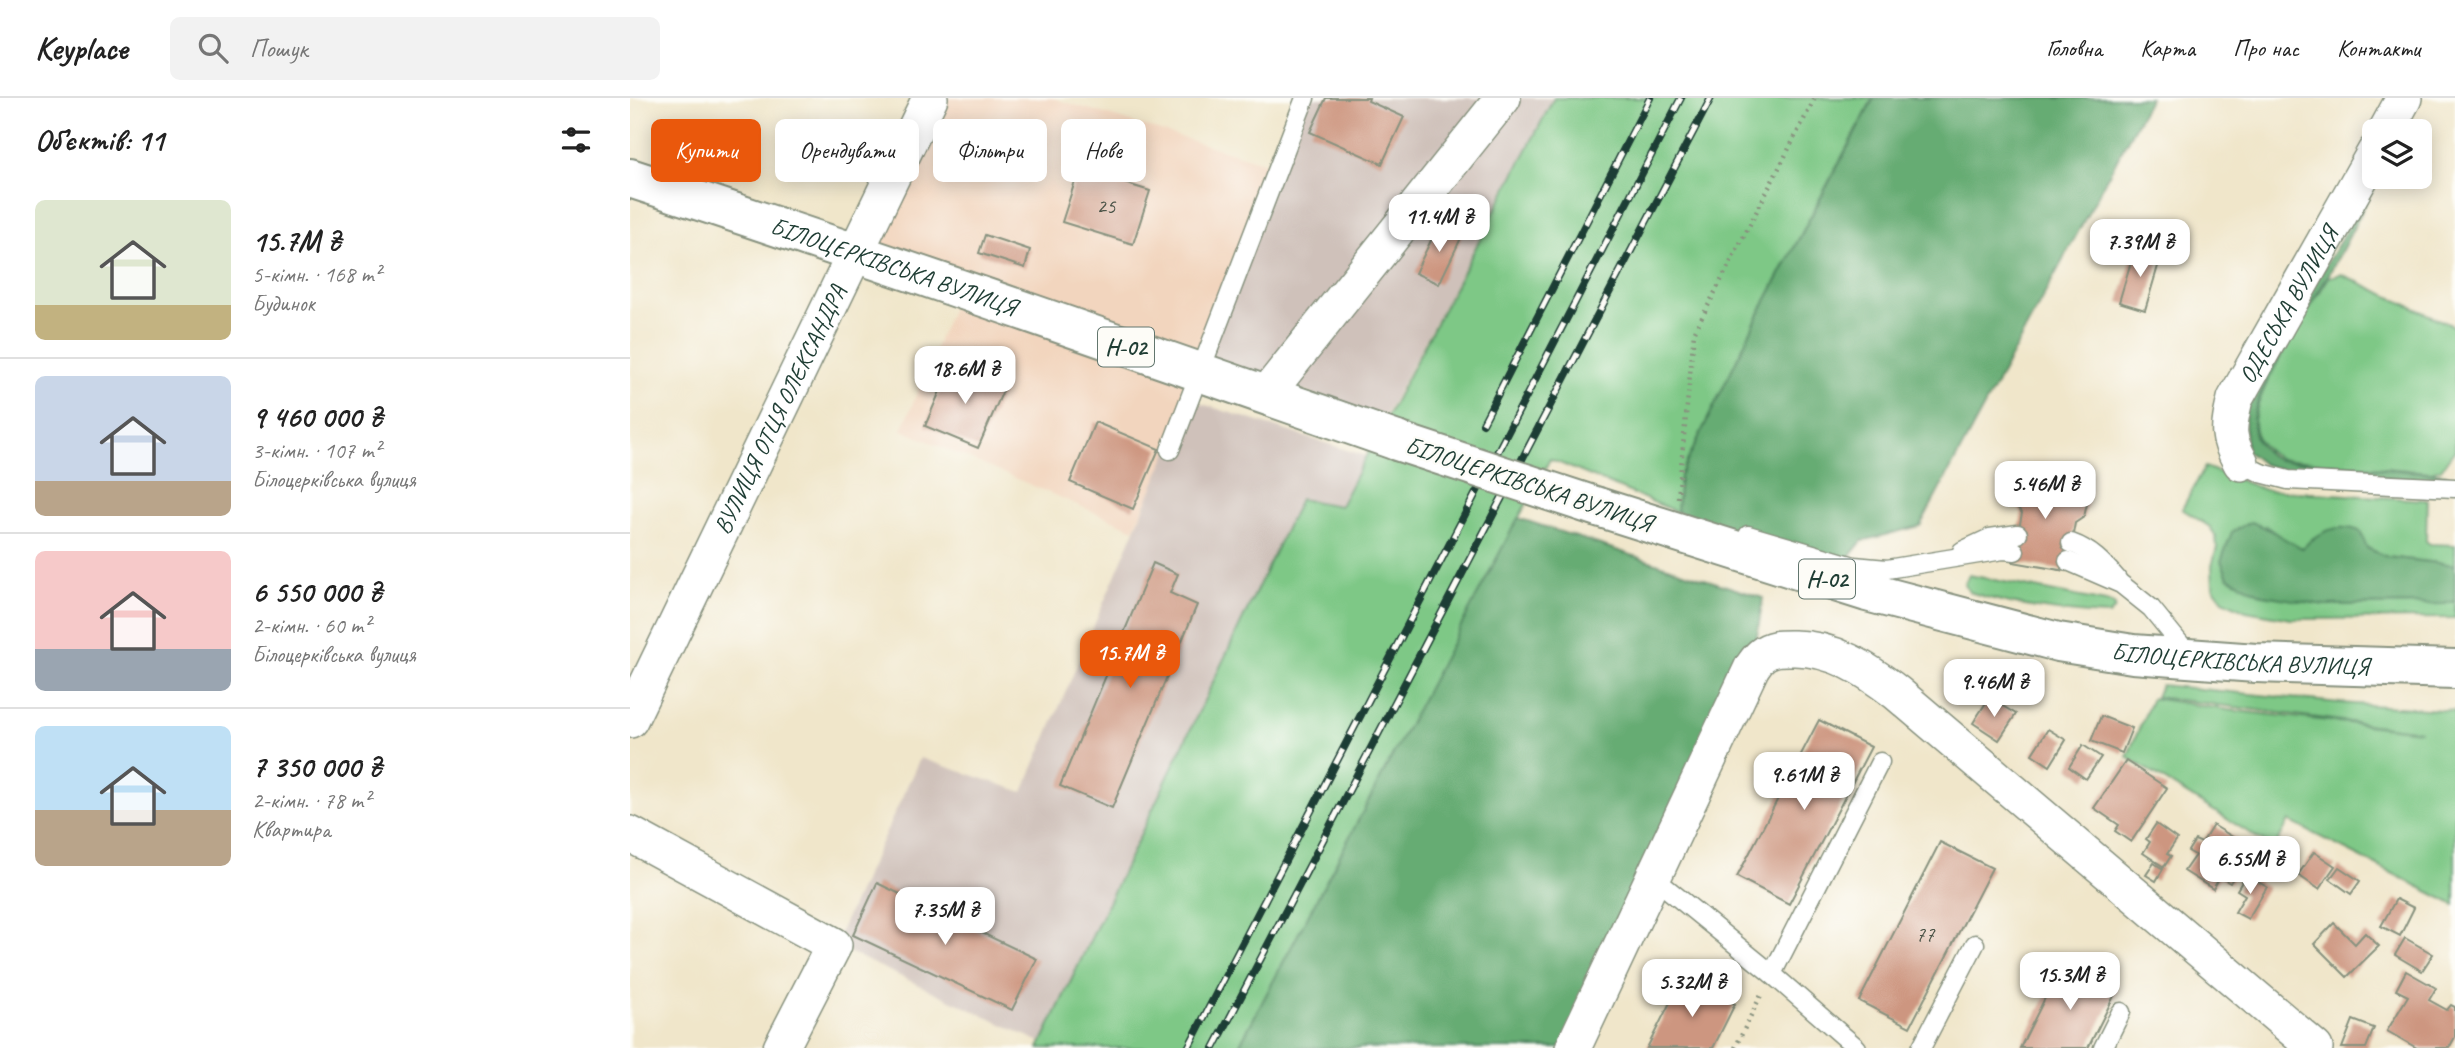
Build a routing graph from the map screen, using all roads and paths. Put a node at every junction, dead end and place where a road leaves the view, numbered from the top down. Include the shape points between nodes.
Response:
1 (930, 98) edge
2 (1305, 98) edge
3 (1503, 98) edge
4 (1815, 98) edge
5 (2404, 98) edge
6 (2393, 119) edge
7 (2362, 175) edge
8 (630, 178) edge
9 (856, 251) junction
10 (1200, 372) junction
11 (1276, 382) dead end
12 (1170, 450) dead end
13 (2235, 464) joint
14 (2455, 488) edge
15 (1678, 500) dead end
16 (1643, 522) junction
17 (2016, 542) dead end
18 (2069, 552) dead end
19 (2192, 659) junction
20 (2455, 671) edge
21 (630, 720) edge
22 (1880, 762) dead end
23 (630, 834) edge
24 (1654, 878) junction
25 (1975, 944) dead end
26 (1772, 974) junction
27 (2121, 1012) dead end
28 (781, 1048) edge
29 (1573, 1048) edge
30 (1734, 1048) edge
31 (1857, 1048) edge
32 (1922, 1048) edge
33 (2103, 1048) edge
34 (2315, 1048) edge

1 - 9 street, ВУЛИЦЯ ОТЦЯ ОЛЕКСАНДРА
2 - 10 lane
3 - 11 street
4 - 15 path via 1695,333
5 - 6 street
7 - 13 street, ОДЕСЬКА ВУЛИЦЯ via 2235,399 2229,425
8 - 9 main road, БІЛОЦЕРКІВСЬКА ВУЛИЦЯ / Н-02
9 - 10 main road, БІЛОЦЕРКІВСЬКА ВУЛИЦЯ / Н-02
9 - 21 street, ВУЛИЦЯ ОТЦЯ ОЛЕКСАНДРА
10 - 12 lane
10 - 16 main road, БІЛОЦЕРКІВСЬКА ВУЛИЦЯ / Н-02, bridge
13 - 14 lane via 2288,480
16 - 17 lane via 1730,529 1853,566 1887,569 2003,550
16 - 19 main road, БІЛОЦЕРКІВСЬКА ВУЛИЦЯ / Н-02 via 1990,625 2083,646
18 - 19 lane via 2151,608
19 - 20 main road, БІЛОЦЕРКІВСЬКА ВУЛИЦЯ / Н-02
22 - 26 lane
23 - 28 street via 834,945
24 - 26 lane
24 - 29 street
24 - 34 street via 1752,667 1763,654 1777,648 1833,654 1870,672 1897,693
25 - 32 lane
26 - 30 path
26 - 31 lane
27 - 33 lane

